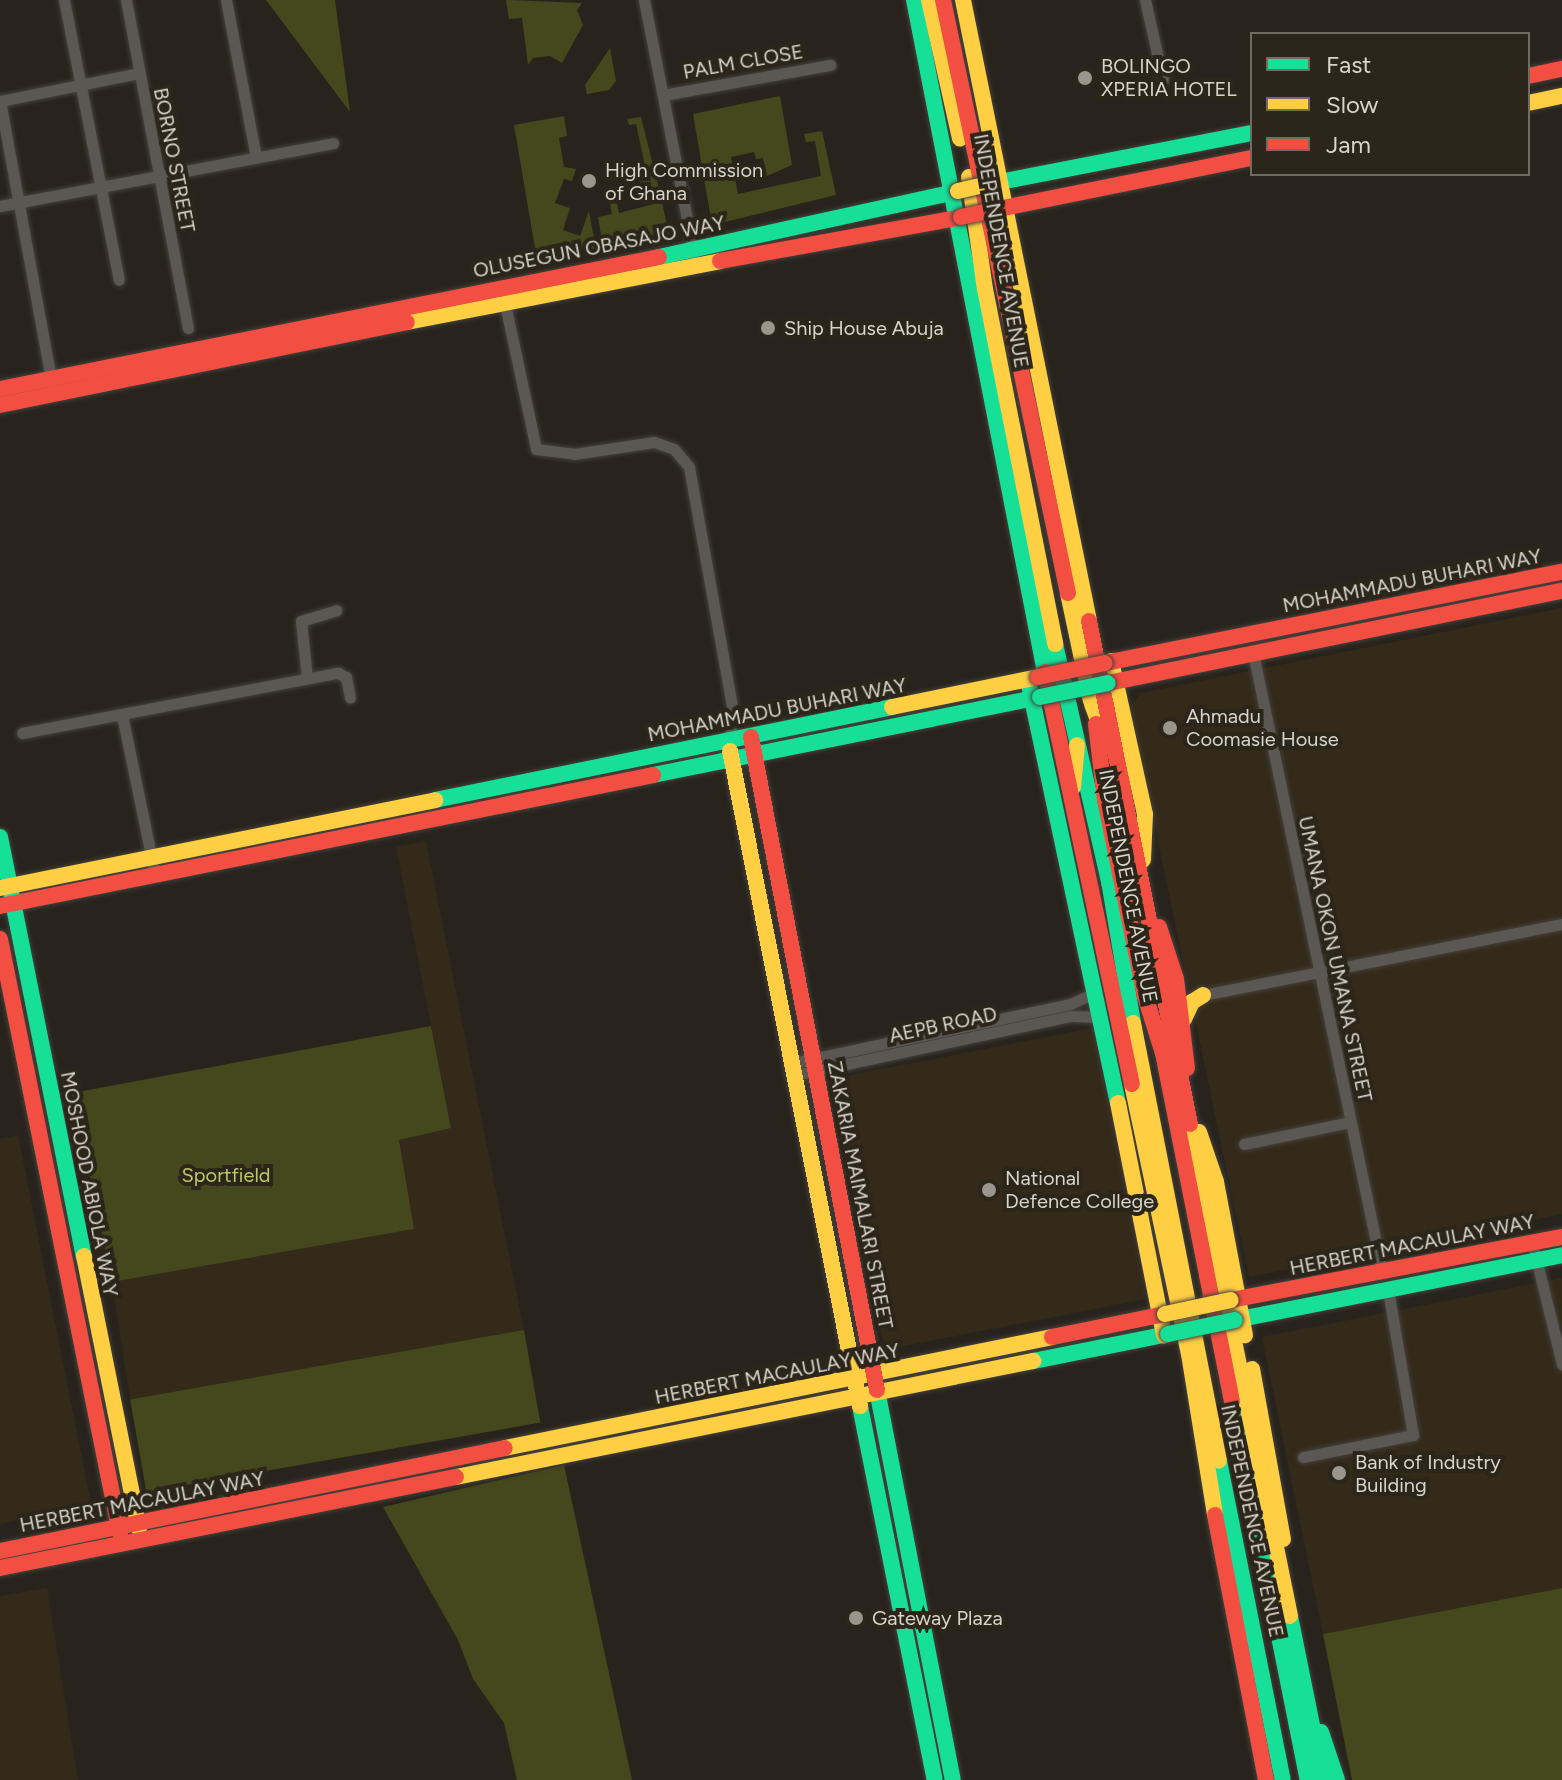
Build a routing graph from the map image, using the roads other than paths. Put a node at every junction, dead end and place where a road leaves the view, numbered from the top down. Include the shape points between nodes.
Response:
1 (64, 0) edge
2 (126, 0) edge
3 (226, 0) edge
4 (644, 0) edge
5 (943, 0) edge
6 (963, 0) edge
7 (1145, 0) edge
8 (918, 2) edge
9 (830, 65) dead end
10 (1562, 69) edge
11 (139, 73) junction
12 (1530, 76) edge
13 (1163, 80) dead end
14 (81, 85) junction
15 (663, 95) junction
16 (1562, 96) edge
17 (0, 101) edge
18 (1530, 103) edge
19 (1250, 133) edge
20 (333, 143) dead end
21 (256, 157) junction
22 (1250, 158) edge
23 (159, 174) junction
24 (994, 183) junction
25 (101, 185) junction
26 (954, 191) junction
27 (21, 202) junction
28 (0, 206) edge
29 (998, 209) junction
30 (871, 210) junction
31 (959, 217) junction
32 (874, 230) junction
33 (695, 257) junction
34 (119, 280) dead end
35 (568, 283) junction
36 (505, 304) junction
37 (188, 328) dead end
38 (53, 387) junction
39 (0, 389) edge
40 (0, 405) edge
41 (1562, 572) edge
42 (1562, 591) edge
43 (1421, 600) junction
44 (336, 610) dead end
45 (1424, 618) junction
46 (1253, 653) junction
47 (1108, 662) junction
48 (307, 678) junction
49 (1033, 678) junction
50 (1111, 682) junction
51 (1036, 697) junction
52 (350, 698) dead end
53 (1099, 704) junction
54 (122, 715) junction
55 (734, 717) junction
56 (22, 733) dead end
57 (751, 737) junction
58 (728, 741) junction
59 (1077, 745) junction
60 (754, 756) junction
61 (732, 760) junction
62 (1072, 801) junction
63 (0, 837) edge
64 (153, 866) junction
65 (1141, 870) junction
66 (6, 896) edge
67 (1147, 902) junction
68 (1562, 924) edge
69 (0, 939) edge
70 (1318, 973) junction
71 (1176, 979) junction
72 (1095, 993) junction
73 (1203, 995) junction
74 (1100, 1017) junction
75 (1184, 1021) junction
76 (815, 1064) junction
77 (794, 1069) junction
78 (1183, 1089) junction
79 (1187, 1107) junction
80 (1350, 1122) junction
81 (1244, 1144) dead end
82 (68, 1231) junction
83 (1562, 1237) edge
84 (1532, 1242) junction
85 (1562, 1255) edge
86 (1537, 1260) junction
87 (1382, 1271) junction
88 (1388, 1290) junction
89 (1235, 1299) junction
90 (1162, 1314) junction
91 (1238, 1320) junction
92 (1166, 1334) junction
93 (1562, 1364) edge
94 (876, 1384) junction
95 (857, 1388) junction
96 (1303, 1457) dead end
97 (139, 1530) junction
98 (120, 1534) junction
99 (0, 1551) edge
100 (0, 1568) edge
101 (1279, 1593) junction
102 (937, 1702) junction
103 (920, 1707) junction
104 (1317, 1755) junction
105 (1282, 1773) edge
106 (935, 1780) edge
107 (953, 1780) edge
108 (1266, 1780) edge
109 (1308, 1780) edge
110 (1323, 1780) edge
111 (1337, 1780) edge

1 - 14 street
2 - 11 street, BORNO STREET
3 - 21 street
4 - 15 street
5 - 53 main road, INDEPENDENCE AVENUE
6 - 24 main road, INDEPENDENCE AVENUE
7 - 13 street
8 - 26 main road, INDEPENDENCE AVENUE
8 - 59 main road, INDEPENDENCE AVENUE via 969,176 985,289
9 - 15 street, PALM CLOSE
10 - 12 main road
11 - 14 street
11 - 23 street, BORNO STREET
14 - 17 street
14 - 25 street
15 - 33 street
16 - 18 main road
17 - 27 street
19 - 24 main road, OLUSEGUN OBASAJO WAY
20 - 21 street
21 - 23 street
22 - 29 main road, OLUSEGUN OBASAJO WAY
23 - 25 street
23 - 37 street, BORNO STREET
24 - 26 main road, OLUSEGUN OBASAJO WAY, bridge
24 - 29 main road, INDEPENDENCE AVENUE
25 - 27 street
25 - 34 street
26 - 30 main road, OLUSEGUN OBASAJO WAY
26 - 31 main road, INDEPENDENCE AVENUE
27 - 28 street
27 - 38 street
29 - 31 main road, OLUSEGUN OBASAJO WAY, bridge
29 - 53 main road, INDEPENDENCE AVENUE via 1056,469
30 - 32 main road
30 - 33 main road, OLUSEGUN OBASAJO WAY
31 - 32 main road, OLUSEGUN OBASAJO WAY
31 - 62 main road, INDEPENDENCE AVENUE
32 - 33 main road, OLUSEGUN OBASAJO WAY
33 - 35 main road, OLUSEGUN OBASAJO WAY
35 - 36 main road, OLUSEGUN OBASAJO WAY
35 - 38 main road, OLUSEGUN OBASAJO WAY
36 - 38 main road, OLUSEGUN OBASAJO WAY
36 - 55 street, ZAKARIA MAIMALARI STREET via 536,449 574,454 654,442 674,449 689,467
38 - 39 main road, OLUSEGUN OBASAJO WAY
38 - 40 main road, OLUSEGUN OBASAJO WAY
41 - 43 main road, MOHAMMADU BUHARI WAY
42 - 45 main road, MOHAMMADU BUHARI WAY
43 - 45 main road
43 - 47 main road, MOHAMMADU BUHARI WAY
44 - 48 street via 301,621
45 - 46 main road, MOHAMMADU BUHARI WAY
46 - 50 main road, MOHAMMADU BUHARI WAY
46 - 70 street, UMANA OKON UMANA STREET
47 - 49 main road, MOHAMMADU BUHARI WAY, bridge
47 - 50 main road
48 - 52 street via 343,674
48 - 54 street
49 - 51 main road
49 - 57 main road, MOHAMMADU BUHARI WAY
50 - 51 main road, MOHAMMADU BUHARI WAY, bridge
50 - 65 main road via 1147,831
51 - 60 main road, MOHAMMADU BUHARI WAY
51 - 72 main road
53 - 65 main road, INDEPENDENCE AVENUE
53 - 101 main road, INDEPENDENCE AVENUE via 1105,800
54 - 56 street
54 - 64 street
55 - 57 street
55 - 58 street, ZAKARIA MAIMALARI STREET
57 - 58 main road, MOHAMMADU BUHARI WAY
57 - 60 main road, ZAKARIA MAIMALARI STREET
58 - 61 main road, ZAKARIA MAIMALARI STREET
58 - 64 main road, MOHAMMADU BUHARI WAY
59 - 62 main road
59 - 105 main road, INDEPENDENCE AVENUE via 1109,881 1139,1059
60 - 61 main road, MOHAMMADU BUHARI WAY
60 - 76 main road, ZAKARIA MAIMALARI STREET
61 - 64 main road, MOHAMMADU BUHARI WAY
61 - 77 main road, ZAKARIA MAIMALARI STREET
62 - 108 main road, INDEPENDENCE AVENUE via 1189,1354 1229,1601
63 - 66 main road, MOSHOOD ABIOLA WAY
64 - 66 main road, MOHAMMADU BUHARI WAY
65 - 67 main road, INDEPENDENCE AVENUE
66 - 82 main road, MOSHOOD ABIOLA WAY
67 - 71 main road
67 - 78 main road, INDEPENDENCE AVENUE
68 - 70 street
69 - 82 main road, MOSHOOD ABIOLA WAY
70 - 73 street
70 - 80 street, UMANA OKON UMANA STREET
71 - 73 main road via 1186,991
71 - 75 main road
72 - 74 main road
72 - 76 street, AEPB ROAD via 1070,1004
73 - 75 main road via 1190,1005
74 - 76 street, AEPB ROAD via 1070,1016
74 - 90 main road
75 - 78 main road via 1188,1062
76 - 77 street, AEPB ROAD
76 - 94 main road, ZAKARIA MAIMALARI STREET
77 - 95 main road, ZAKARIA MAIMALARI STREET
78 - 79 main road, INDEPENDENCE AVENUE
79 - 89 main road via 1213,1169
79 - 101 main road, INDEPENDENCE AVENUE
80 - 81 street
80 - 87 street, UMANA OKON UMANA STREET
82 - 97 main road, MOSHOOD ABIOLA WAY
82 - 98 main road, MOSHOOD ABIOLA WAY
83 - 84 main road, HERBERT MACAULAY WAY
84 - 86 street
84 - 87 main road, HERBERT MACAULAY WAY
85 - 86 main road, HERBERT MACAULAY WAY
86 - 88 main road, HERBERT MACAULAY WAY
86 - 93 street
87 - 89 main road, HERBERT MACAULAY WAY
88 - 91 main road, HERBERT MACAULAY WAY
88 - 96 street via 1413,1435
89 - 90 main road, HERBERT MACAULAY WAY, bridge
89 - 91 main road
90 - 92 main road
90 - 94 main road, HERBERT MACAULAY WAY
91 - 92 main road, HERBERT MACAULAY WAY, bridge
91 - 101 main road via 1281,1515
92 - 94 main road, HERBERT MACAULAY WAY
94 - 95 main road, HERBERT MACAULAY WAY
94 - 102 main road, ZAKARIA MAIMALARI STREET
95 - 97 main road, HERBERT MACAULAY WAY
95 - 103 main road, ZAKARIA MAIMALARI STREET
97 - 98 main road, HERBERT MACAULAY WAY
98 - 99 main road, HERBERT MACAULAY WAY
98 - 100 main road, HERBERT MACAULAY WAY
101 - 104 main road, INDEPENDENCE AVENUE
101 - 104 main road, INDEPENDENCE AVENUE
102 - 103 main road
102 - 107 main road, ZAKARIA MAIMALARI STREET
103 - 106 main road, ZAKARIA MAIMALARI STREET
104 - 109 main road, INDEPENDENCE AVENUE
104 - 110 main road, INDEPENDENCE AVENUE
104 - 111 main road

